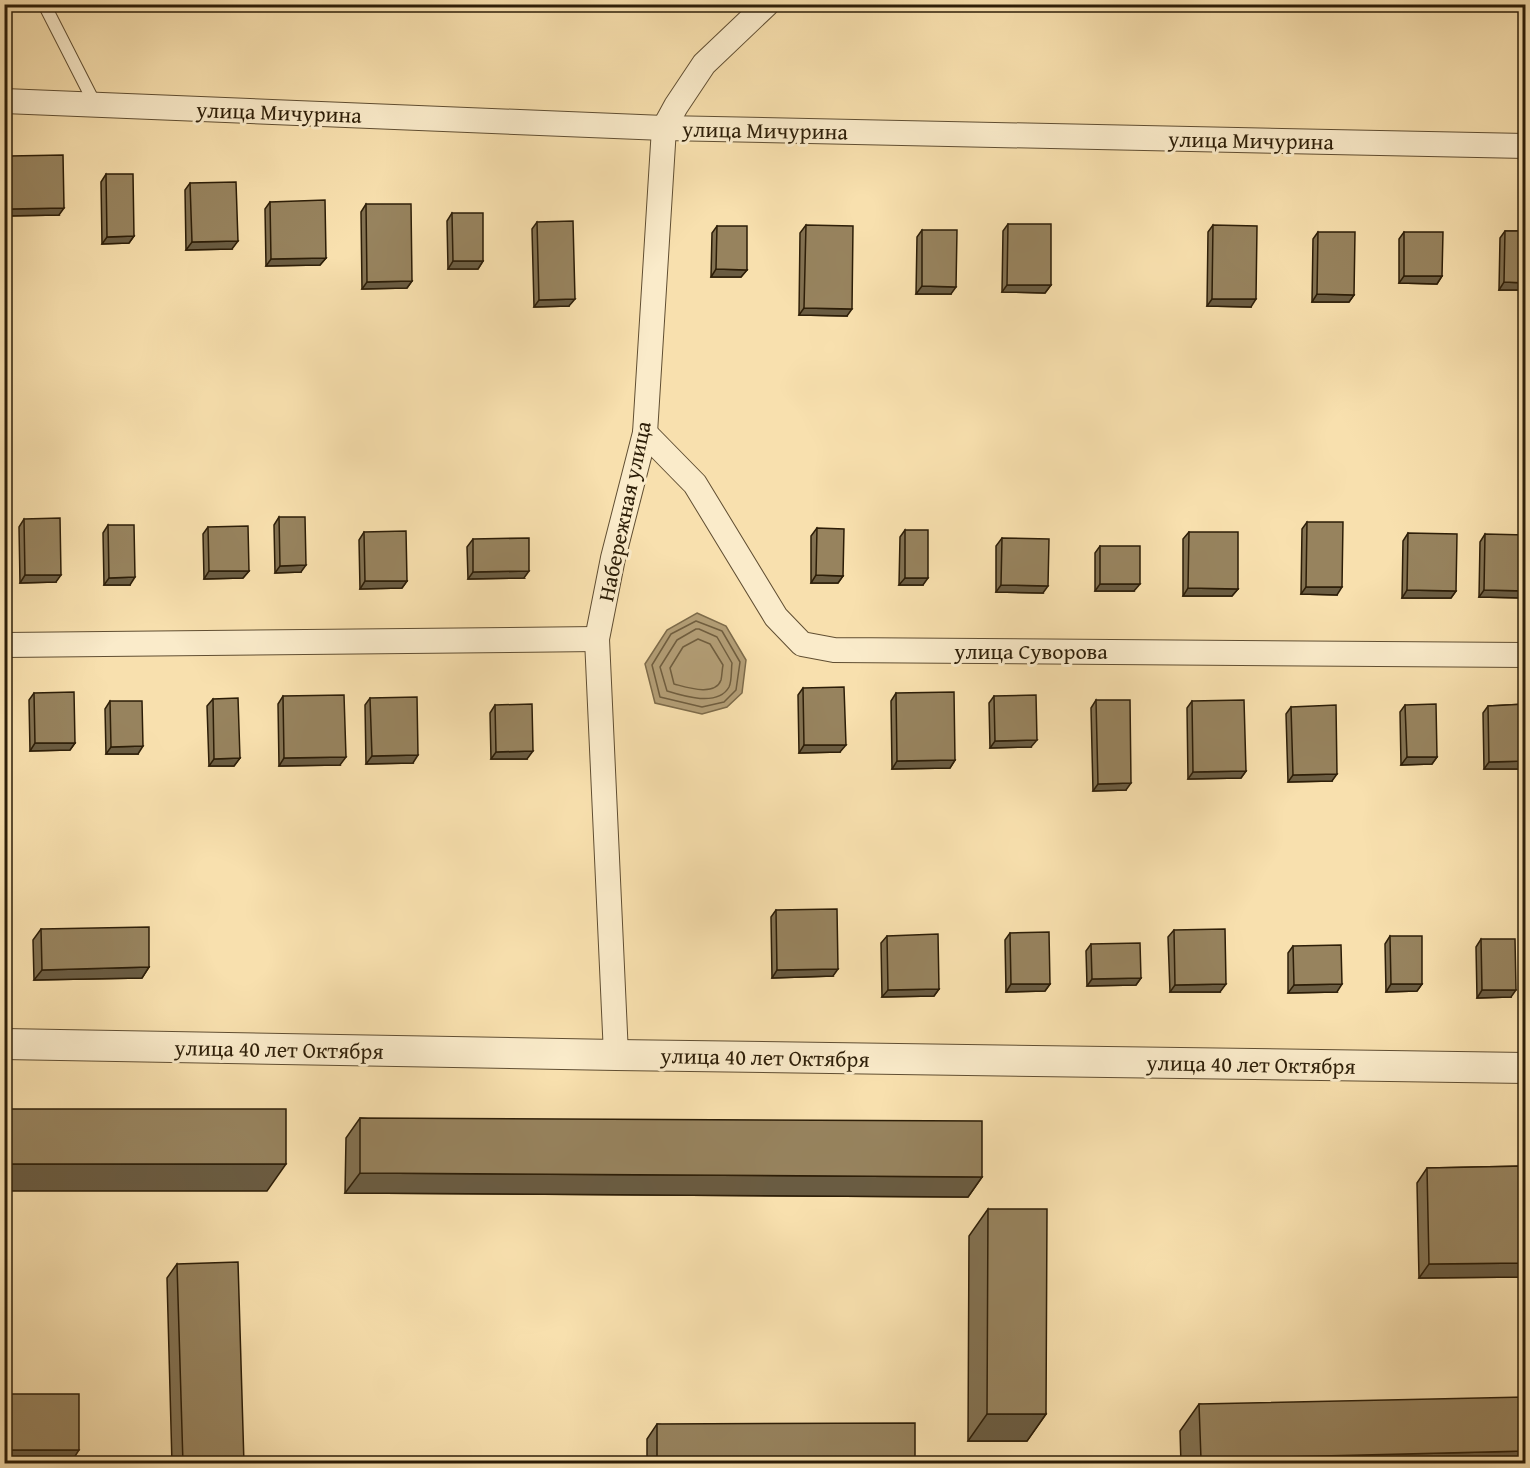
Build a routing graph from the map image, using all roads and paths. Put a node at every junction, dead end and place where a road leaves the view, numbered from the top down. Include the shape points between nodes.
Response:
1 (44, 4) edge
2 (767, 4) edge
3 (4, 101) edge
4 (95, 104) junction
5 (664, 128) junction
6 (1526, 146) edge
7 (645, 433) junction
8 (597, 639) junction
9 (4, 645) edge
10 (1526, 655) edge
11 (4, 1044) edge
12 (616, 1055) junction
13 (1526, 1068) edge

1 - 4 lane
2 - 5 street, Набережная улица via 704,64
3 - 4 street, улица Мичурина
4 - 5 street, улица Мичурина
5 - 6 street, улица Мичурина
5 - 7 street, Набережная улица
7 - 8 street, Набережная улица
7 - 10 street, улица Суворова via 695,484 776,617 802,644 834,650
8 - 9 street
8 - 12 street, Набережная улица
11 - 12 street, улица 40 лет Октября
12 - 13 street, улица 40 лет Октября

